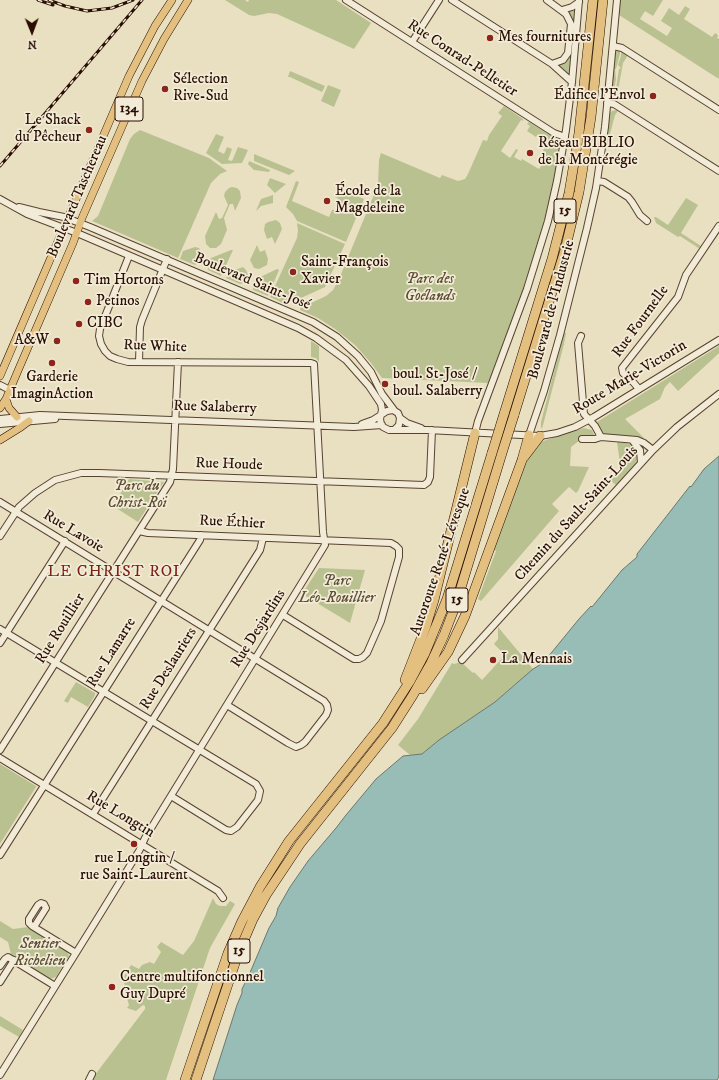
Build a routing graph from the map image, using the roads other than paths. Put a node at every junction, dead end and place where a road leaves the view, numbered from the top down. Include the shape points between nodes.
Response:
1 (172, 0) edge
2 (346, 0) edge
3 (439, 0) edge
4 (452, 0) edge
5 (547, 0) edge
6 (593, 0) edge
7 (603, 0) edge
8 (617, 0) edge
9 (185, 1) edge
10 (579, 1) edge
11 (562, 10) junction
12 (412, 42) junction
13 (613, 46) junction
14 (552, 64) junction
15 (132, 69) junction
16 (145, 74) junction
17 (572, 82) junction
18 (607, 103) junction
19 (719, 110) edge
20 (565, 137) junction
21 (98, 146) junction
22 (111, 151) junction
23 (719, 171) edge
24 (597, 181) junction
25 (0, 199) edge
26 (10, 204) junction
27 (67, 218) junction
28 (647, 221) dead end
29 (80, 223) junction
30 (719, 226) edge
31 (64, 228) junction
32 (77, 233) junction
33 (129, 256) junction
34 (167, 259) junction
35 (163, 270) junction
36 (581, 336) dead end
37 (719, 340) edge
38 (139, 362) junction
39 (178, 362) junction
40 (0, 376) edge
41 (0, 385) edge
42 (639, 389) junction
43 (10, 390) junction
44 (719, 394) edge
45 (6, 399) junction
46 (0, 408) edge
47 (394, 410) junction
48 (382, 414) junction
49 (17, 417) junction
50 (74, 417) junction
51 (400, 418) junction
52 (0, 419) edge
53 (175, 419) junction
54 (589, 420) junction
55 (29, 421) junction
56 (0, 424) edge
57 (317, 425) junction
58 (382, 425) junction
59 (354, 427) junction
60 (395, 429) junction
61 (430, 430) junction
62 (475, 433) junction
63 (529, 435) junction
64 (540, 436) junction
65 (601, 437) junction
66 (582, 438) dead end
67 (0, 440) edge
68 (632, 440) junction
69 (653, 450) junction
70 (522, 460) junction
71 (641, 463) junction
72 (172, 476) junction
73 (320, 482) junction
74 (0, 502) edge
75 (16, 512) junction
76 (139, 531) junction
77 (201, 535) junction
78 (0, 536) edge
79 (263, 538) junction
80 (325, 540) junction
81 (65, 541) junction
82 (114, 571) junction
83 (161, 601) junction
84 (283, 614) junction
85 (0, 629) edge
86 (209, 630) junction
87 (6, 633) junction
88 (0, 643) edge
89 (256, 659) junction
90 (462, 660) dead end
91 (55, 663) junction
92 (103, 692) junction
93 (227, 705) junction
94 (395, 706) junction
95 (151, 721) junction
96 (387, 735) junction
97 (0, 750) edge
98 (200, 750) junction
99 (0, 758) edge
100 (44, 785) junction
101 (171, 796) junction
102 (93, 814) junction
103 (142, 844) junction
104 (0, 855) edge
105 (223, 898) dead end
106 (34, 927) dead end
107 (76, 953) junction
108 (14, 960) junction
109 (0, 966) edge
110 (0, 982) edge
111 (56, 986) junction
112 (92, 1074) dead end
113 (0, 1075) edge
114 (88, 1080) edge
115 (185, 1080) edge
116 (196, 1080) edge

1 - 15 main road, Boulevard Taschereau / 134
2 - 12 street, Rue Conrad-Pelletier
3 - 12 street
4 - 14 street
5 - 11 street
6 - 94 highway, Autoroute René-Lévesque / 15, bridge via 579,133 567,199 552,259 442,614 420,663
7 - 96 highway, Autoroute René-Lévesque / 15, bridge via 591,117 579,192 565,250 447,627 434,658
8 - 13 street, Boulevard de l'Industrie
9 - 16 main road, Boulevard Taschereau / 134
10 - 11 street via 572,7
10 - 17 street
11 - 14 street via 570,21 569,51 563,60
12 - 20 street, Rue Conrad-Pelletier via 554,133
13 - 18 street, Boulevard de l'Industrie
13 - 19 street via 622,48
14 - 17 street
15 - 16 main road
15 - 21 main road, Boulevard Taschereau / 134
16 - 22 main road, Boulevard Taschereau / 134
17 - 20 street
18 - 23 street via 614,104
18 - 24 street, Boulevard de l'Industrie
20 - 62 street via 554,197 540,250
21 - 22 main road
21 - 27 main road, Boulevard Taschereau / 134
22 - 29 main road, Boulevard Taschereau / 134
24 - 28 street via 604,182 628,197
24 - 63 street, Boulevard de l'Industrie via 560,335
25 - 26 street
26 - 27 street, Boulevard Saint-José
26 - 31 street, Boulevard Saint-José via 27,214
27 - 29 street, Boulevard Saint-José
27 - 31 main road, Boulevard Taschereau / 134
29 - 32 main road, Boulevard Taschereau / 134
29 - 34 street, Boulevard Saint-José
30 - 42 street, Rue Fournelle via 686,275 678,297 622,368 623,373
31 - 32 street, Boulevard Saint-José
31 - 40 main road, Boulevard Taschereau / 134
32 - 33 street, Boulevard Saint-José
32 - 43 main road, Boulevard Taschereau / 134
33 - 35 street, Boulevard Saint-José
33 - 38 street, Rue White via 101,322 99,336 102,348 110,356
34 - 35 street
34 - 47 street, Boulevard Saint-José via 295,314 328,331 365,364
35 - 38 street via 141,323
35 - 48 street, Boulevard Saint-José via 321,340 356,371 378,398
36 - 54 street via 578,343 584,414
37 - 42 street, Route Marie-Victorin
38 - 39 street, Rue White
39 - 53 street, Rue Rouillier
39 - 57 street, Rue White via 313,364
41 - 43 street
42 - 54 street, Route Marie-Victorin
43 - 45 main road, Boulevard Taschereau / 134
44 - 69 street, Chemin du Sault-Saint-Louis via 677,427
45 - 46 main road, Boulevard Taschereau / 134
45 - 49 main road via 9,408
47 - 48 street
47 - 51 street
48 - 58 street
48 - 59 street, Rue Salaberry
49 - 50 street, Rue Salaberry
49 - 52 street, Rue Salaberry
50 - 53 street, Rue Salaberry
50 - 55 street, Rue Salaberry
51 - 60 street via 400,424
51 - 61 street
53 - 57 street, Rue Salaberry
53 - 72 street, Rue Rouillier
54 - 64 street, Route Marie-Victorin via 565,431
54 - 65 street
55 - 56 street, Rue Salaberry
55 - 67 main road
57 - 59 street, Rue Salaberry
57 - 73 street
58 - 59 street, Rue Salaberry
58 - 60 street via 387,430
60 - 61 street
61 - 62 street
61 - 73 street, Rue Houde via 430,477 424,485
62 - 63 street
62 - 94 highway via 430,613
63 - 64 street, Route Marie-Victorin
63 - 70 highway
64 - 70 highway
65 - 66 street
65 - 68 street
68 - 69 street via 642,442
68 - 71 street via 640,450
69 - 71 street, Chemin du Sault-Saint-Louis
70 - 96 highway via 456,636 434,673
71 - 90 street, Chemin du Sault-Saint-Louis
72 - 73 street, Rue Houde
72 - 75 street, Rue Houde via 75,474 44,486 27,499
72 - 76 street, Rue Rouillier
73 - 80 street
74 - 75 street, Rue Lavoie
75 - 78 street, Rue Houde
75 - 81 street, Rue Lavoie
76 - 77 street, Rue Éthier
76 - 82 street, Rue Rouillier
77 - 79 street, Rue Éthier
77 - 83 street, Rue Lamarre
79 - 80 street, Rue Éthier
79 - 86 street, Rue Deslauriers via 260,550
80 - 84 street, Rue Desjardins via 324,547
80 - 84 street, Rue Éthier via 391,544 399,549 399,557 379,626 367,653 361,658 354,658
81 - 82 street, Rue Lavoie
81 - 87 street
82 - 83 street, Rue Lavoie
82 - 91 street, Rue Rouillier
83 - 86 street, Rue Lavoie
83 - 92 street, Rue Lamarre
84 - 89 street, Rue Desjardins
85 - 87 street
86 - 89 street, Rue Lavoie
86 - 95 street, Rue Deslauriers
87 - 88 street
87 - 91 street
89 - 93 street, Rue Desjardins
89 - 93 street, Rue Lavoie via 324,701 328,708 326,715 303,744 296,747
91 - 92 street
91 - 97 street, Rue Rouillier
92 - 95 street
92 - 100 street, Rue Lamarre
93 - 98 street, Rue Desjardins
94 - 115 highway, Autoroute René-Lévesque / 15 via 287,845 255,895 225,960
95 - 98 street
95 - 102 street, Rue Deslauriers
96 - 116 highway, Autoroute René-Lévesque / 15 via 300,844 266,895 235,961
98 - 101 street, Rue Desjardins
98 - 101 street via 256,784 260,791 258,800 236,829 228,831
99 - 100 street, Rue Longtin
100 - 102 street, Rue Longtin
100 - 104 street, Rue Lamarre
101 - 103 street, Rue Desjardins
102 - 103 street, Rue Longtin
103 - 105 street, Rue Longtin via 218,890
103 - 107 street, Rue Desjardins
106 - 107 street
107 - 111 street, Rue Desjardins
108 - 109 street via 8,957
108 - 110 street
108 - 111 street
111 - 113 street, Rue Desjardins
112 - 114 street

